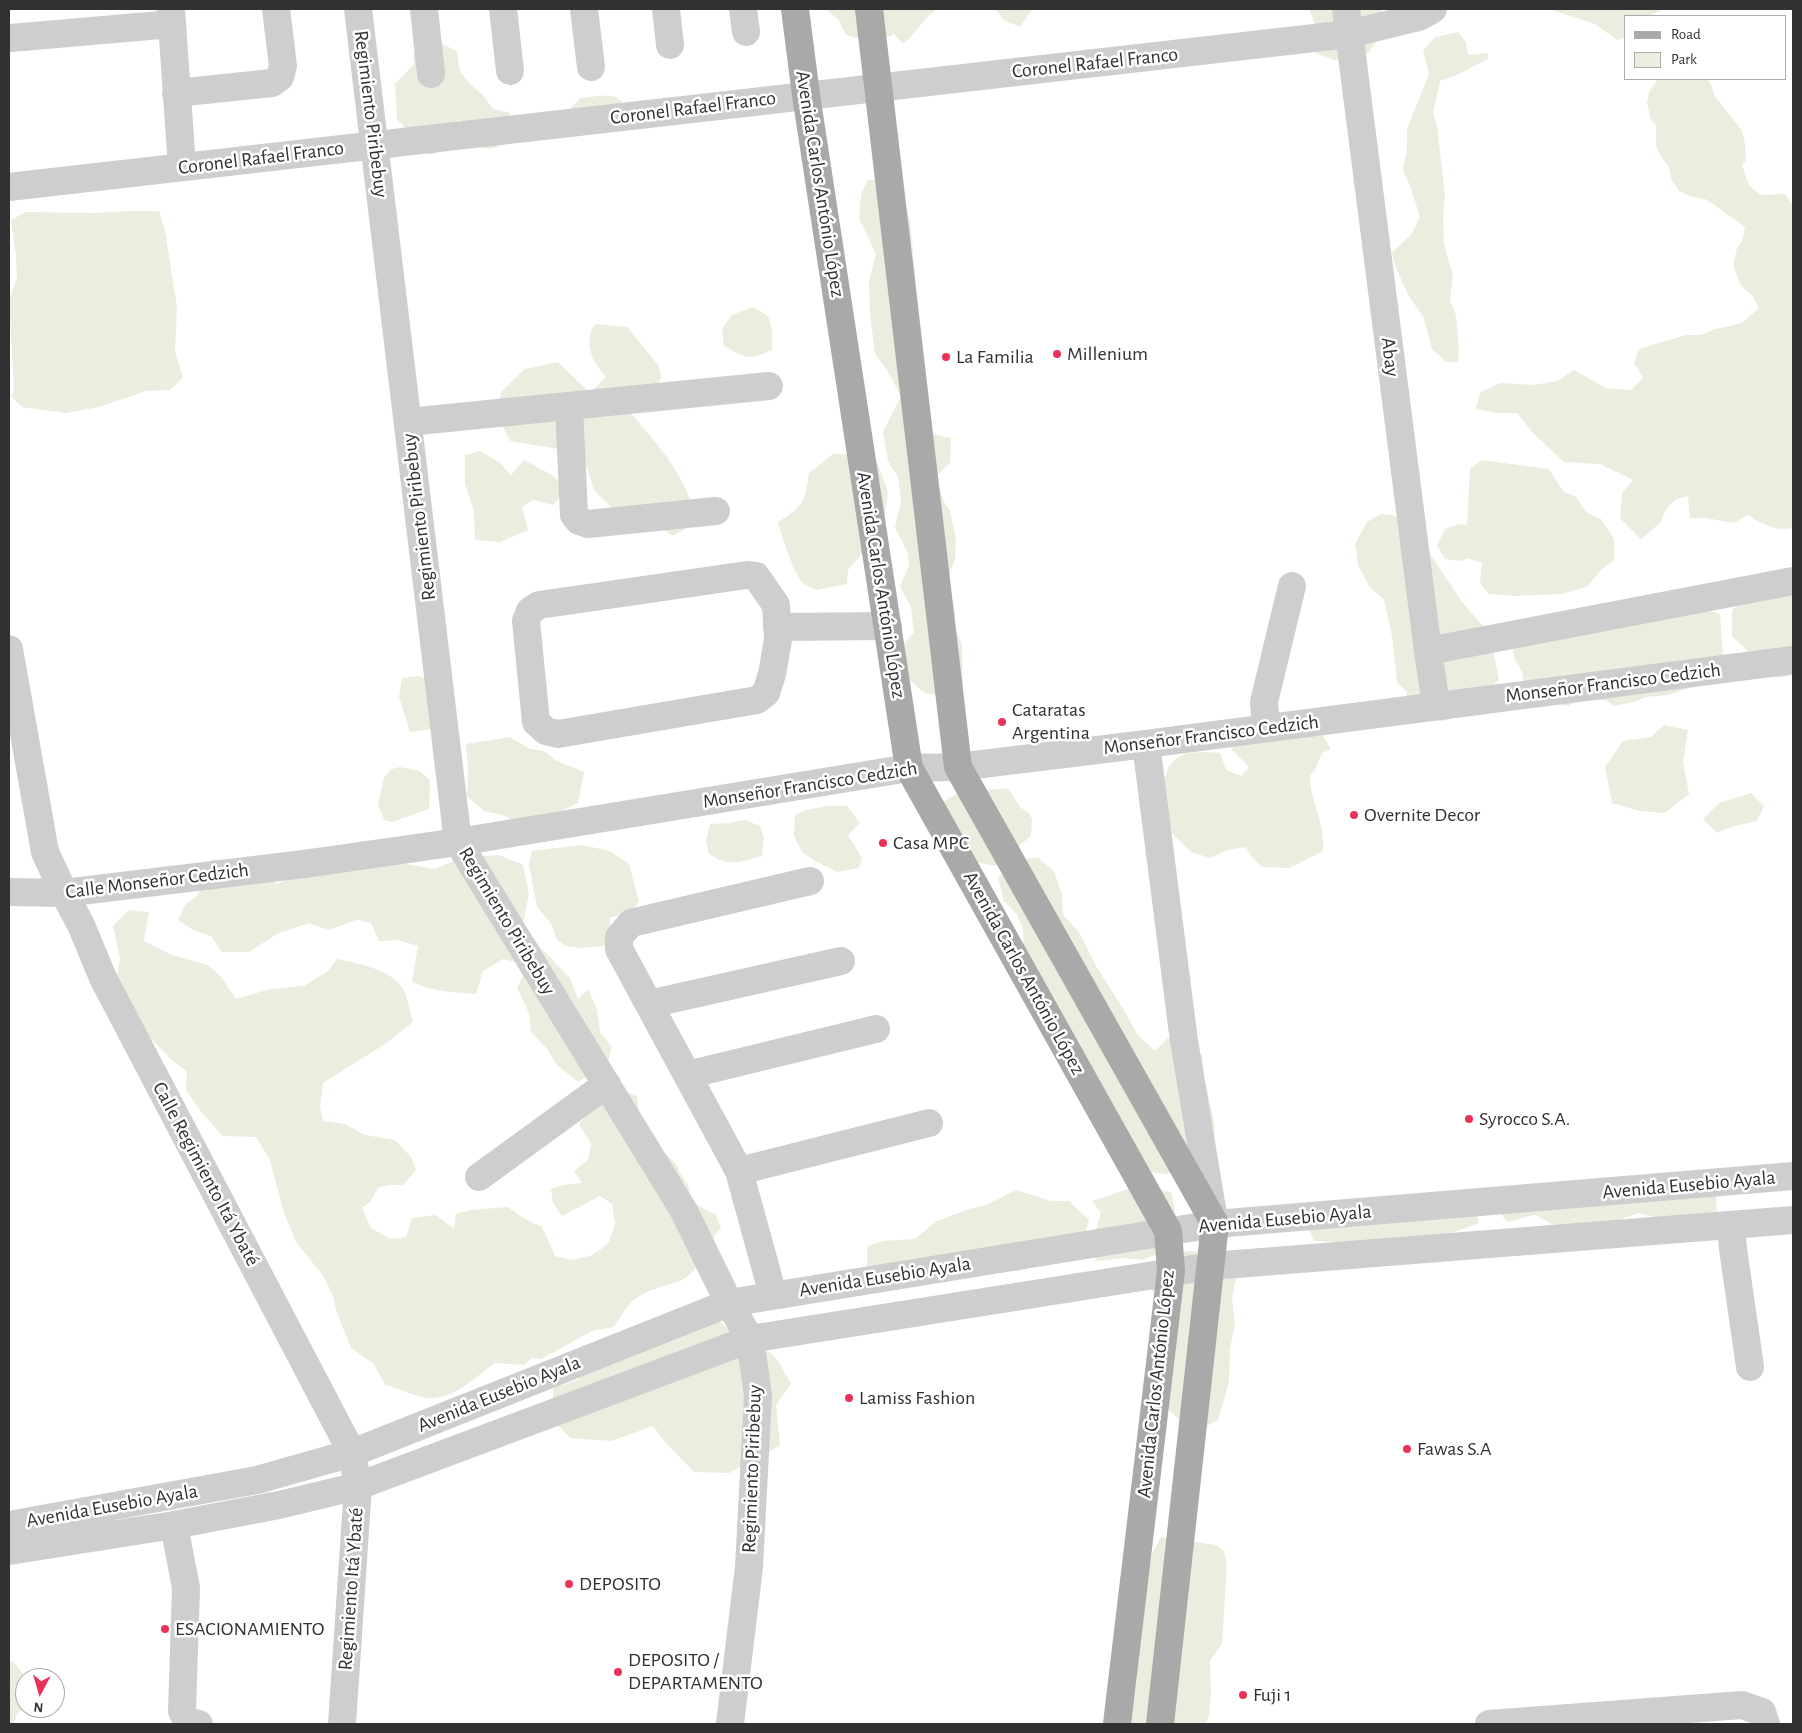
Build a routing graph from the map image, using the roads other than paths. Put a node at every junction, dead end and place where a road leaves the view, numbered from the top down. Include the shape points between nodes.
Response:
1 (276, 9) edge
2 (358, 9) edge
3 (424, 9) edge
4 (503, 9) edge
5 (584, 9) edge
6 (666, 9) edge
7 (795, 9) edge
8 (869, 9) edge
9 (1432, 9) edge
10 (172, 17) edge
11 (1348, 21) edge
12 (10, 38) dead end
13 (670, 45) dead end
14 (591, 67) dead end
15 (510, 71) dead end
16 (431, 74) dead end
17 (877, 87) junction
18 (176, 93) junction
19 (806, 95) junction
20 (376, 145) junction
21 (182, 167) junction
22 (9, 188) edge
23 (769, 386) dead end
24 (569, 406) junction
25 (408, 422) junction
26 (716, 511) dead end
27 (1793, 581) edge
28 (1292, 586) dead end
29 (888, 626) junction
30 (777, 627) junction
31 (9, 649) edge
32 (1428, 651) junction
33 (1793, 660) edge
34 (1436, 705) junction
35 (1266, 728) junction
36 (1146, 744) junction
37 (958, 767) junction
38 (909, 768) junction
39 (458, 842) junction
40 (304, 864) joint
41 (810, 881) dead end
42 (9, 892) edge
43 (64, 893) junction
44 (841, 961) dead end
45 (649, 1004) junction
46 (876, 1030) dead end
47 (687, 1075) junction
48 (607, 1084) junction
49 (929, 1123) dead end
50 (739, 1171) junction
51 (1793, 1176) edge
52 (479, 1177) dead end
53 (1793, 1220) edge
54 (1215, 1224) junction
55 (1731, 1225) junction
56 (1168, 1231) junction
57 (1211, 1266) junction
58 (1171, 1271) junction
59 (773, 1295) junction
60 (729, 1303) junction
61 (750, 1339) junction
62 (1750, 1368) dead end
63 (352, 1453) junction
64 (358, 1486) junction
65 (9, 1525) edge
66 (174, 1525) junction
67 (9, 1550) edge
68 (199, 1724) edge
69 (342, 1724) edge
70 (730, 1724) edge
71 (1116, 1724) edge
72 (1160, 1724) edge
73 (1489, 1724) edge
74 (1766, 1724) edge

1 - 18 street via 283,66 280,77 272,83
2 - 20 street, Regimiento Piribebuy
3 - 16 street
4 - 15 street
5 - 14 street
6 - 13 street
7 - 19 main road, Avenida Carlos António López
8 - 17 main road
9 - 11 street, Coronel Rafael Franco via 1419,17
10 - 12 street
10 - 18 street
11 - 17 street, Coronel Rafael Franco
11 - 32 street, Abay
17 - 19 street, Coronel Rafael Franco
17 - 37 main road
18 - 21 street
19 - 20 street, Coronel Rafael Franco
19 - 29 main road, Avenida Carlos António López
20 - 21 street, Coronel Rafael Franco
20 - 25 street, Regimiento Piribebuy
21 - 22 street, Coronel Rafael Franco
23 - 24 street
24 - 25 street
24 - 26 street via 574,515 580,521 588,524
25 - 39 street, Regimiento Piribebuy
27 - 32 street
28 - 35 street via 1264,702
29 - 30 street
29 - 38 main road, Avenida Carlos António López
30 - 30 street via 772,674 766,693 757,700 558,734 546,731 536,722 526,621 530,611 539,605 747,575 756,576 776,605
31 - 43 street via 44,852
32 - 34 street, Abay
33 - 34 street, Monseñor Francisco Cedzich
34 - 35 street, Monseñor Francisco Cedzich
35 - 36 street, Monseñor Francisco Cedzich
36 - 37 street, Monseñor Francisco Cedzich
36 - 54 street via 1184,1041
37 - 38 street, Monseñor Francisco Cedzich
37 - 54 main road
38 - 39 street, Monseñor Francisco Cedzich
38 - 56 main road, Avenida Carlos António López
39 - 40 street, Monseñor Francisco Cedzich
39 - 48 street, Regimiento Piribebuy
40 - 43 street, Calle Monseñor Cedzich
41 - 45 street via 631,923 619,937 619,949
42 - 43 street, Calle Monseñor Cedzich
43 - 63 street, Calle Regimiento Itá Ybaté via 81,924 103,978
44 - 45 street
45 - 47 street
46 - 47 street
47 - 50 street
48 - 52 street
48 - 60 street, Regimiento Piribebuy via 684,1211
49 - 50 street
50 - 59 street
51 - 54 street, Avenida Eusebio Ayala
53 - 55 street, Avenida Eusebio Ayala
54 - 56 street, Avenida Eusebio Ayala
54 - 57 main road, Avenida Carlos António López
55 - 57 street, Avenida Eusebio Ayala
55 - 62 street
56 - 58 main road, Avenida Carlos António López
56 - 59 street, Avenida Eusebio Ayala
57 - 58 street, Avenida Eusebio Ayala
57 - 72 main road, Avenida Carlos António López
58 - 61 street, Avenida Eusebio Ayala
58 - 71 main road, Avenida Carlos António López
59 - 60 street, Avenida Eusebio Ayala
60 - 61 street, Regimiento Piribebuy
60 - 63 street, Avenida Eusebio Ayala
61 - 64 street, Avenida Eusebio Ayala
61 - 70 street, Regimiento Piribebuy via 758,1396 749,1567
63 - 64 street, Regimiento Itá Ybaté
63 - 65 street, Avenida Eusebio Ayala via 258,1480
64 - 66 street, Avenida Eusebio Ayala
64 - 69 street, Regimiento Itá Ybaté
66 - 67 street, Avenida Eusebio Ayala
66 - 68 street via 186,1588 182,1711 187,1721
73 - 74 street via 1742,1705 1762,1712

